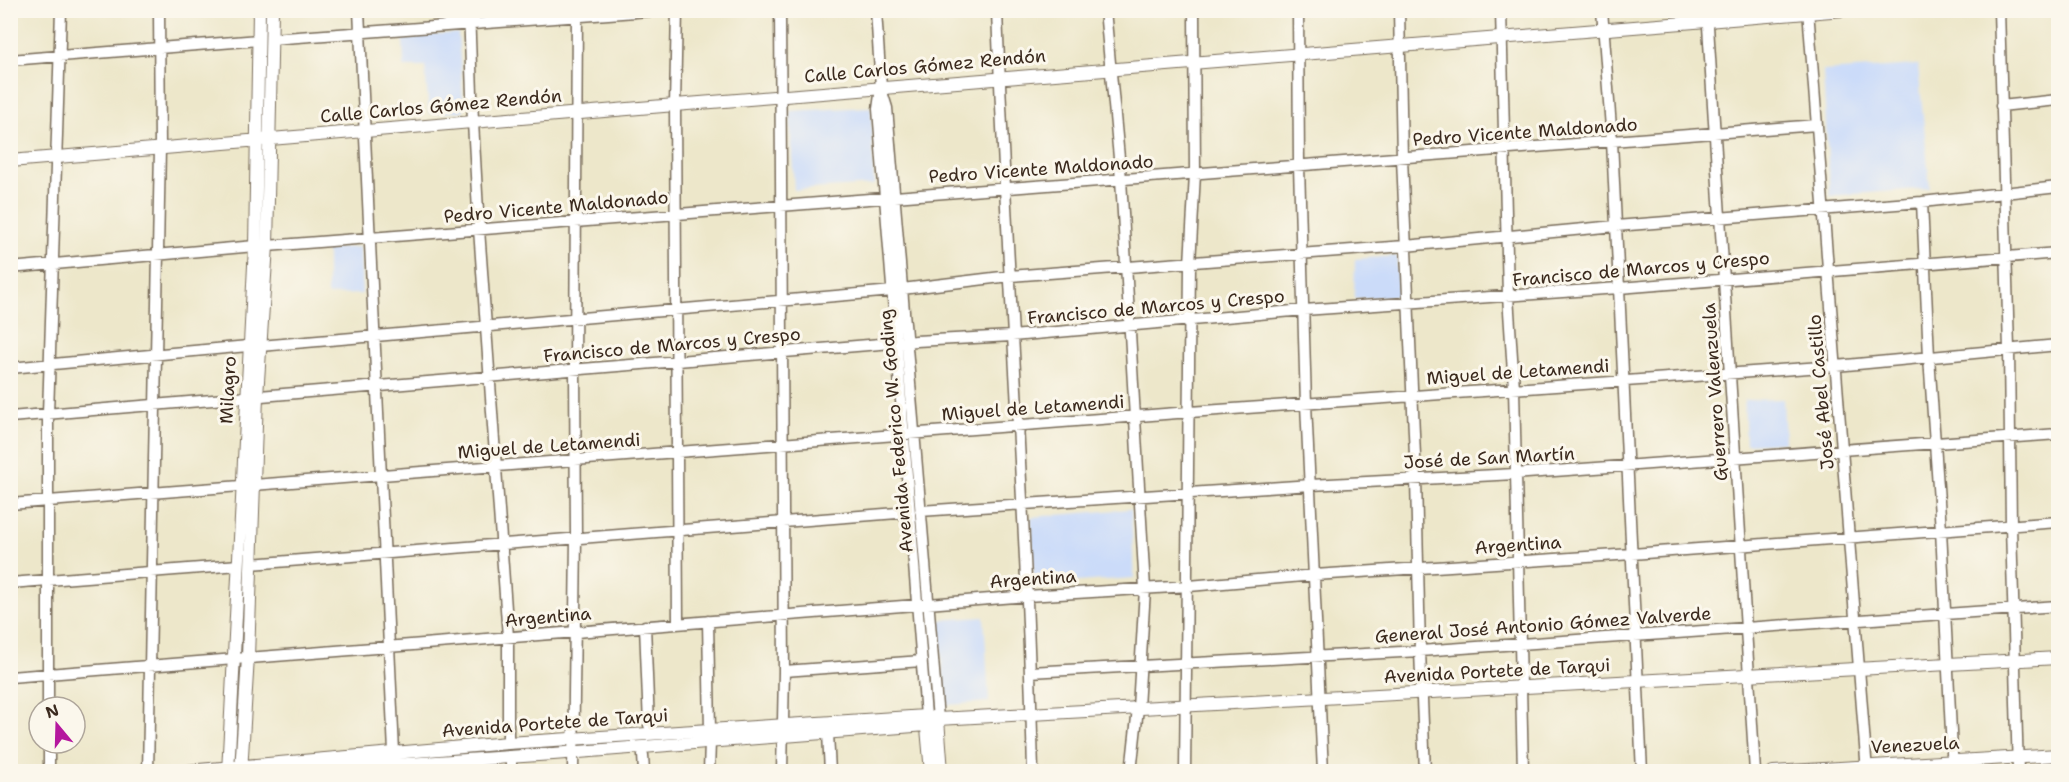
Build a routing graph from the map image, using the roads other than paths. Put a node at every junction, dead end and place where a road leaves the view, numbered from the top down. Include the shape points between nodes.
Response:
1 (61, 10) edge
2 (159, 10) edge
3 (259, 10) edge
4 (272, 10) edge
5 (359, 10) edge
6 (470, 10) edge
7 (662, 10) edge
8 (677, 10) edge
9 (780, 10) edge
10 (876, 10) edge
11 (997, 10) edge
12 (1106, 10) edge
13 (1194, 10) edge
14 (1298, 10) edge
15 (1399, 10) edge
16 (1501, 10) edge
17 (1602, 10) edge
18 (1843, 10) edge
19 (1999, 10) edge
20 (1808, 12) edge
21 (577, 14) edge
22 (1707, 16) edge
23 (470, 25) junction
24 (1604, 30) junction
25 (360, 33) junction
26 (1502, 38) junction
27 (265, 40) junction
28 (1400, 46) junction
29 (159, 49) junction
30 (1299, 54) junction
31 (60, 57) junction
32 (10, 60) edge
33 (1194, 63) junction
34 (1110, 70) junction
35 (999, 78) junction
36 (880, 88) junction
37 (781, 96) junction
38 (2058, 100) edge
39 (675, 105) junction
40 (2001, 106) junction
41 (575, 113) junction
42 (472, 122) junction
43 (1817, 125) junction
44 (365, 130) junction
45 (1716, 133) junction
46 (263, 139) junction
47 (1612, 141) junction
48 (160, 144) junction
49 (1504, 150) junction
50 (57, 157) junction
51 (1402, 158) junction
52 (10, 161) edge
53 (1299, 166) junction
54 (1195, 174) junction
55 (1121, 179) junction
56 (2058, 187) edge
57 (1005, 188) junction
58 (2003, 193) junction
59 (890, 197) junction
60 (1922, 202) junction
61 (781, 206) junction
62 (1823, 209) junction
63 (676, 214) junction
64 (1719, 218) junction
65 (575, 222) junction
66 (1617, 226) junction
67 (479, 229) junction
68 (1507, 236) junction
69 (370, 238) junction
70 (261, 246) junction
71 (1405, 246) junction
72 (2058, 253) edge
73 (158, 255) junction
74 (1303, 255) junction
75 (2007, 258) junction
76 (1925, 263) junction
77 (1191, 264) junction
78 (51, 265) junction
79 (10, 268) edge
80 (1125, 268) junction
81 (1828, 271) junction
82 (1010, 276) junction
83 (1724, 279) junction
84 (1619, 288) junction
85 (897, 290) junction
86 (1508, 296) junction
87 (782, 300) junction
88 (1407, 304) junction
89 (676, 309) junction
90 (1304, 310) junction
91 (575, 318) junction
92 (1190, 320) junction
93 (1130, 325) junction
94 (486, 326) junction
95 (375, 336) junction
96 (1012, 336) junction
97 (903, 342) junction
98 (2058, 345) edge
99 (254, 346) junction
100 (2009, 349) junction
101 (782, 352) junction
102 (156, 355) junction
103 (1929, 357) junction
104 (677, 361) junction
105 (49, 364) junction
106 (1836, 366) junction
107 (10, 368) edge
108 (575, 369) junction
109 (1731, 373) junction
110 (490, 376) junction
111 (1624, 381) junction
112 (377, 386) junction
113 (1514, 388) junction
114 (251, 396) junction
115 (1412, 396) junction
116 (1306, 404) junction
117 (155, 405) junction
118 (1190, 412) junction
119 (48, 414) junction
120 (10, 417) edge
121 (1134, 417) junction
122 (1017, 426) junction
123 (2058, 434) edge
124 (910, 435) junction
125 (2010, 438) junction
126 (1935, 443) junction
127 (781, 445) junction
128 (1843, 450) junction
129 (677, 453) junction
130 (1736, 458) junction
131 (576, 461) junction
132 (1628, 466) junction
133 (496, 467) junction
134 (1515, 474) junction
135 (381, 476) junction
136 (1416, 479) junction
137 (1311, 485) junction
138 (247, 487) junction
139 (153, 494) junction
140 (1188, 494) junction
141 (1139, 497) junction
142 (49, 501) junction
143 (10, 504) edge
144 (1021, 504) junction
145 (915, 511) junction
146 (783, 522) junction
147 (2058, 522) edge
148 (2011, 526) junction
149 (678, 530) junction
150 (1941, 530) junction
151 (576, 537) junction
152 (1850, 538) junction
153 (503, 544) junction
154 (1741, 546) junction
155 (385, 553) junction
156 (1632, 554) junction
157 (1517, 561) junction
158 (245, 565) junction
159 (1418, 569) junction
160 (152, 572) junction
161 (1315, 575) junction
162 (48, 580) junction
163 (10, 583) edge
164 (1188, 586) junction
165 (1145, 589) junction
166 (1027, 596) junction
167 (922, 604) junction
168 (2058, 606) edge
169 (2013, 608) junction
170 (1945, 613) junction
171 (782, 615) junction
172 (1855, 619) junction
173 (708, 621) junction
174 (678, 624) junction
175 (645, 626) junction
176 (1747, 627) junction
177 (575, 632) junction
178 (1636, 634) junction
179 (508, 637) junction
180 (1520, 644) junction
181 (389, 646) junction
182 (1420, 651) junction
183 (1319, 656) junction
184 (248, 657) junction
185 (234, 658) junction
186 (2058, 658) edge
187 (922, 661) junction
188 (2015, 661) junction
189 (1188, 663) junction
190 (1948, 664) junction
191 (150, 665) junction
192 (1142, 666) junction
193 (1860, 669) junction
194 (784, 671) junction
195 (1030, 672) junction
196 (48, 674) junction
197 (1750, 675) junction
198 (10, 677) edge
199 (1638, 681) junction
200 (1520, 687) junction
201 (1422, 693) junction
202 (48, 695) edge
203 (1321, 698) junction
204 (1186, 705) junction
205 (1138, 708) junction
206 (1032, 714) junction
207 (930, 720) junction
208 (649, 725) dead end
209 (782, 731) junction
210 (828, 733) junction
211 (710, 736) junction
212 (573, 746) junction
213 (510, 749) junction
214 (49, 755) edge
215 (643, 755) dead end
216 (2058, 755) edge
217 (2018, 757) junction
218 (395, 763) edge
219 (1953, 766) edge
220 (241, 768) edge
221 (228, 769) edge
222 (1867, 769) edge
223 (314, 770) edge
224 (49, 771) edge
225 (148, 771) edge
226 (176, 771) edge
227 (291, 771) edge
228 (511, 771) edge
229 (573, 771) edge
230 (644, 771) edge
231 (709, 771) edge
232 (782, 771) edge
233 (830, 771) edge
234 (931, 771) edge
235 (942, 771) edge
236 (1033, 771) edge
237 (1131, 771) edge
238 (1185, 771) edge
239 (1323, 771) edge
240 (1425, 771) edge
241 (1523, 771) edge
242 (1642, 771) edge
243 (1755, 771) edge
244 (1773, 771) edge
245 (2018, 771) edge

1 - 31 street
2 - 29 street
3 - 27 main road, Milagro
4 - 27 main road, Milagro
5 - 25 street
6 - 23 street
7 - 21 street
8 - 39 street
9 - 37 street
10 - 36 street, Avenida Federico W. Goding
11 - 35 street
12 - 34 street
13 - 33 street
14 - 30 street
15 - 28 street
16 - 26 street
17 - 24 street
18 - 20 main road, Calle Carlos Gómez Rendón
19 - 40 street
20 - 22 main road, Calle Carlos Gómez Rendón
20 - 43 street, José Abel Castillo
21 - 23 street
21 - 41 street
22 - 24 main road, Calle Carlos Gómez Rendón
22 - 45 street, Guerrero Valenzuela
23 - 25 street
23 - 42 street
24 - 26 main road, Calle Carlos Gómez Rendón
24 - 47 street
25 - 27 street
25 - 44 street
26 - 28 main road, Calle Carlos Gómez Rendón
26 - 49 street
27 - 29 street
27 - 46 main road, Milagro
28 - 30 main road, Calle Carlos Gómez Rendón
28 - 51 street
29 - 31 street
29 - 48 street
30 - 33 main road, Calle Carlos Gómez Rendón
30 - 53 street
31 - 32 street
31 - 50 street
33 - 34 main road, Calle Carlos Gómez Rendón
33 - 54 street
34 - 35 main road, Calle Carlos Gómez Rendón
34 - 55 street
35 - 36 main road, Calle Carlos Gómez Rendón
35 - 57 street
36 - 37 main road, Calle Carlos Gómez Rendón
36 - 59 street, Avenida Federico W. Goding via 878,109
37 - 39 main road, Calle Carlos Gómez Rendón
37 - 61 street
38 - 40 street
39 - 41 main road, Calle Carlos Gómez Rendón
39 - 63 street
40 - 58 street
41 - 42 main road, Calle Carlos Gómez Rendón
41 - 65 street
42 - 44 main road, Calle Carlos Gómez Rendón
42 - 67 street
43 - 45 street, Pedro Vicente Maldonado
43 - 62 street, José Abel Castillo
44 - 46 main road, Calle Carlos Gómez Rendón
44 - 69 street
45 - 47 street, Pedro Vicente Maldonado
45 - 64 street, Guerrero Valenzuela
46 - 48 main road, Calle Carlos Gómez Rendón
46 - 70 main road, Milagro
47 - 49 street, Pedro Vicente Maldonado
47 - 66 street
48 - 50 main road, Calle Carlos Gómez Rendón
48 - 73 street
49 - 51 street, Pedro Vicente Maldonado
49 - 68 street
50 - 52 main road, Calle Carlos Gómez Rendón
50 - 78 street
51 - 53 street, Pedro Vicente Maldonado
51 - 71 street
53 - 54 street, Pedro Vicente Maldonado
53 - 74 street
54 - 55 street, Pedro Vicente Maldonado
54 - 77 street
55 - 57 street, Pedro Vicente Maldonado
55 - 80 street
56 - 58 street
57 - 59 street, Pedro Vicente Maldonado
57 - 82 street
58 - 60 street
58 - 75 street
59 - 61 street, Pedro Vicente Maldonado
59 - 85 street, Avenida Federico W. Goding
60 - 62 street
60 - 76 street
61 - 63 street, Pedro Vicente Maldonado
61 - 87 street
62 - 64 street
62 - 81 street, José Abel Castillo
63 - 65 street, Pedro Vicente Maldonado
63 - 89 street
64 - 66 street
64 - 83 street, Guerrero Valenzuela
65 - 67 street, Pedro Vicente Maldonado
65 - 91 street
66 - 68 street
66 - 84 street
67 - 69 street, Pedro Vicente Maldonado
67 - 94 street
68 - 71 street
68 - 86 street
69 - 70 street, Pedro Vicente Maldonado
69 - 95 street
70 - 73 street, Pedro Vicente Maldonado
70 - 99 main road, Milagro
71 - 74 street
71 - 88 street
72 - 75 street, Francisco de Marcos y Crespo
73 - 78 street, Pedro Vicente Maldonado
73 - 102 street
74 - 77 street
74 - 90 street
75 - 76 street, Francisco de Marcos y Crespo
75 - 100 street
76 - 81 street, Francisco de Marcos y Crespo
76 - 103 street
77 - 80 street
77 - 92 street
78 - 79 street, Pedro Vicente Maldonado
78 - 105 street
80 - 82 street
80 - 93 street
81 - 83 street, Francisco de Marcos y Crespo
81 - 106 street, José Abel Castillo
82 - 85 street
82 - 96 street
83 - 84 street, Francisco de Marcos y Crespo
83 - 109 street, Guerrero Valenzuela
84 - 86 street, Francisco de Marcos y Crespo
84 - 111 street
85 - 87 street
85 - 97 street, Avenida Federico W. Goding
86 - 88 street, Francisco de Marcos y Crespo
86 - 113 street
87 - 89 street
87 - 101 street
88 - 90 street, Francisco de Marcos y Crespo
88 - 115 street
89 - 91 street
89 - 104 street
90 - 92 street, Francisco de Marcos y Crespo
90 - 116 street
91 - 94 street
91 - 108 street
92 - 93 street, Francisco de Marcos y Crespo
92 - 118 street
93 - 96 street, Francisco de Marcos y Crespo
93 - 121 street
94 - 95 street
94 - 110 street
95 - 99 street
95 - 112 street
96 - 97 street, Francisco de Marcos y Crespo
96 - 122 street
97 - 101 street, Francisco de Marcos y Crespo
97 - 124 street, Avenida Federico W. Goding
98 - 100 street, Miguel de Letamendi
99 - 102 street
99 - 114 main road, Milagro
100 - 103 street, Miguel de Letamendi
100 - 125 street
101 - 104 street, Francisco de Marcos y Crespo
101 - 127 street
102 - 105 street
102 - 117 street
103 - 106 street, Miguel de Letamendi
103 - 126 street
104 - 108 street, Francisco de Marcos y Crespo
104 - 129 street
105 - 107 street
105 - 119 street
106 - 109 street, Miguel de Letamendi
106 - 128 street, José Abel Castillo
108 - 110 street, Francisco de Marcos y Crespo
108 - 131 street
109 - 111 street, Miguel de Letamendi
109 - 130 street, Guerrero Valenzuela
110 - 112 street, Francisco de Marcos y Crespo
110 - 133 street
111 - 113 street, Miguel de Letamendi
111 - 132 street
112 - 114 street, Francisco de Marcos y Crespo
112 - 135 street
113 - 115 street, Miguel de Letamendi
113 - 134 street
114 - 117 street, Francisco de Marcos y Crespo
114 - 138 main road, Milagro
115 - 116 street, Miguel de Letamendi
115 - 136 street
116 - 118 street, Miguel de Letamendi
116 - 137 street
117 - 119 street, Francisco de Marcos y Crespo
117 - 139 street
118 - 121 street, Miguel de Letamendi
118 - 140 street
119 - 120 street, Francisco de Marcos y Crespo
119 - 142 street
121 - 122 street, Miguel de Letamendi
121 - 141 street
122 - 124 street, Miguel de Letamendi
122 - 144 street
123 - 125 street, José de San Martín
124 - 127 street, Miguel de Letamendi
124 - 145 street, Avenida Federico W. Goding
125 - 126 street, José de San Martín
125 - 148 street
126 - 128 street, José de San Martín
126 - 150 street
127 - 129 street, Miguel de Letamendi
127 - 146 street
128 - 130 street, José de San Martín
128 - 152 street, José Abel Castillo
129 - 131 street, Miguel de Letamendi
129 - 149 street
130 - 132 street, José de San Martín
130 - 154 street, Guerrero Valenzuela
131 - 133 street, Miguel de Letamendi
131 - 151 street
132 - 134 street, José de San Martín
132 - 156 street
133 - 135 street, Miguel de Letamendi
133 - 153 street
134 - 136 street, José de San Martín
134 - 157 street
135 - 138 street, Miguel de Letamendi
135 - 155 street
136 - 137 street, José de San Martín
136 - 159 street
137 - 140 street, José de San Martín
137 - 161 street
138 - 139 street, Miguel de Letamendi
138 - 158 main road, Milagro
139 - 142 street, Miguel de Letamendi
139 - 160 street
140 - 141 street, José de San Martín
140 - 164 street
141 - 144 street, José de San Martín
141 - 165 street
142 - 143 street, Miguel de Letamendi
142 - 162 street
144 - 145 street, José de San Martín
144 - 166 street
145 - 146 street, José de San Martín
145 - 167 street, Avenida Federico W. Goding
146 - 149 street, José de San Martín
146 - 171 street
147 - 148 street, Argentina
148 - 150 street, Argentina
148 - 169 street
149 - 151 street, José de San Martín
149 - 174 street
150 - 152 street, Argentina
150 - 170 street
151 - 153 street, José de San Martín
151 - 177 street
152 - 154 street, Argentina
152 - 172 street, José Abel Castillo
153 - 155 street, José de San Martín
153 - 179 street
154 - 156 street, Argentina
154 - 176 street, Guerrero Valenzuela
155 - 158 street, José de San Martín
155 - 181 street
156 - 157 street, Argentina
156 - 178 street
157 - 159 street, Argentina
157 - 180 street
158 - 160 street, José de San Martín
158 - 184 main road
158 - 185 main road, Milagro
159 - 161 street, Argentina
159 - 182 street
160 - 162 street, José de San Martín
160 - 191 street
161 - 164 street, Argentina
161 - 183 street
162 - 163 street, José de San Martín
162 - 196 street
164 - 165 street, Argentina
164 - 189 street
165 - 166 street, Argentina
165 - 192 street
166 - 167 street, Argentina
166 - 195 street
167 - 171 street, Argentina
167 - 187 street, Avenida Federico W. Goding
167 - 207 street, Avenida Federico W. Goding
168 - 169 street, General José Antonio Gómez Valverde
169 - 170 street, General José Antonio Gómez Valverde
169 - 188 street
170 - 172 street, General José Antonio Gómez Valverde
170 - 190 street
171 - 173 street, Argentina
171 - 194 street
172 - 176 street, General José Antonio Gómez Valverde
172 - 193 street, José Abel Castillo
173 - 174 street, Argentina
173 - 211 street
174 - 175 street, Argentina
175 - 177 street, Argentina
175 - 208 street
176 - 178 street, General José Antonio Gómez Valverde
176 - 197 street, Guerrero Valenzuela
177 - 179 street, Argentina
177 - 212 street
178 - 180 street, General José Antonio Gómez Valverde
178 - 199 street
179 - 181 street, Argentina
179 - 213 street
180 - 182 street, General José Antonio Gómez Valverde
180 - 200 street
181 - 184 street, Argentina
181 - 218 street
182 - 183 street, General José Antonio Gómez Valverde
182 - 201 street
183 - 189 street, General José Antonio Gómez Valverde
183 - 203 street
184 - 185 street, Argentina
184 - 220 main road
185 - 191 street, Argentina
185 - 221 main road, Milagro
186 - 188 main road, Avenida Portete de Tarqui
187 - 194 street
187 - 207 street, Avenida Federico W. Goding
188 - 190 main road, Avenida Portete de Tarqui
188 - 217 street
189 - 192 street, General José Antonio Gómez Valverde
189 - 204 street
190 - 193 main road, Avenida Portete de Tarqui
190 - 219 street
191 - 196 street, Argentina
191 - 225 street
192 - 195 street, General José Antonio Gómez Valverde
192 - 205 street
193 - 197 main road, Avenida Portete de Tarqui
193 - 222 street, José Abel Castillo
194 - 209 street
195 - 206 street
196 - 198 street, Argentina
196 - 202 street
197 - 199 main road, Avenida Portete de Tarqui
197 - 243 street, Guerrero Valenzuela
199 - 200 main road, Avenida Portete de Tarqui
199 - 242 street
200 - 201 main road, Avenida Portete de Tarqui
200 - 241 street
201 - 203 main road, Avenida Portete de Tarqui
201 - 240 street
203 - 204 main road, Avenida Portete de Tarqui
203 - 239 street
204 - 205 main road, Avenida Portete de Tarqui
204 - 238 street
205 - 206 main road, Avenida Portete de Tarqui
205 - 237 street
206 - 207 main road, Avenida Portete de Tarqui
206 - 236 street
207 - 209 main road, Avenida Portete de Tarqui
207 - 210 main road, Avenida Portete de Tarqui
207 - 234 main road, Avenida Federico W. Goding
207 - 235 main road, Avenida Federico W. Goding
209 - 210 main road, Avenida Portete de Tarqui
209 - 211 main road, Avenida Portete de Tarqui
209 - 232 street
210 - 233 street
211 - 212 main road, Avenida Portete de Tarqui
211 - 231 street
212 - 213 main road, Avenida Portete de Tarqui
212 - 229 street
213 - 218 main road, Avenida Portete de Tarqui
213 - 228 street
214 - 224 street
215 - 230 street
216 - 217 main road, Venezuela
217 - 219 main road, Venezuela
217 - 245 street
218 - 220 main road, Avenida Portete de Tarqui
218 - 223 main road, Avenida Portete de Tarqui
219 - 222 main road, Venezuela
220 - 221 main road, Avenida Portete de Tarqui
221 - 226 main road, Avenida Portete de Tarqui
222 - 244 main road, Venezuela
223 - 227 main road, Avenida Portete de Tarqui

